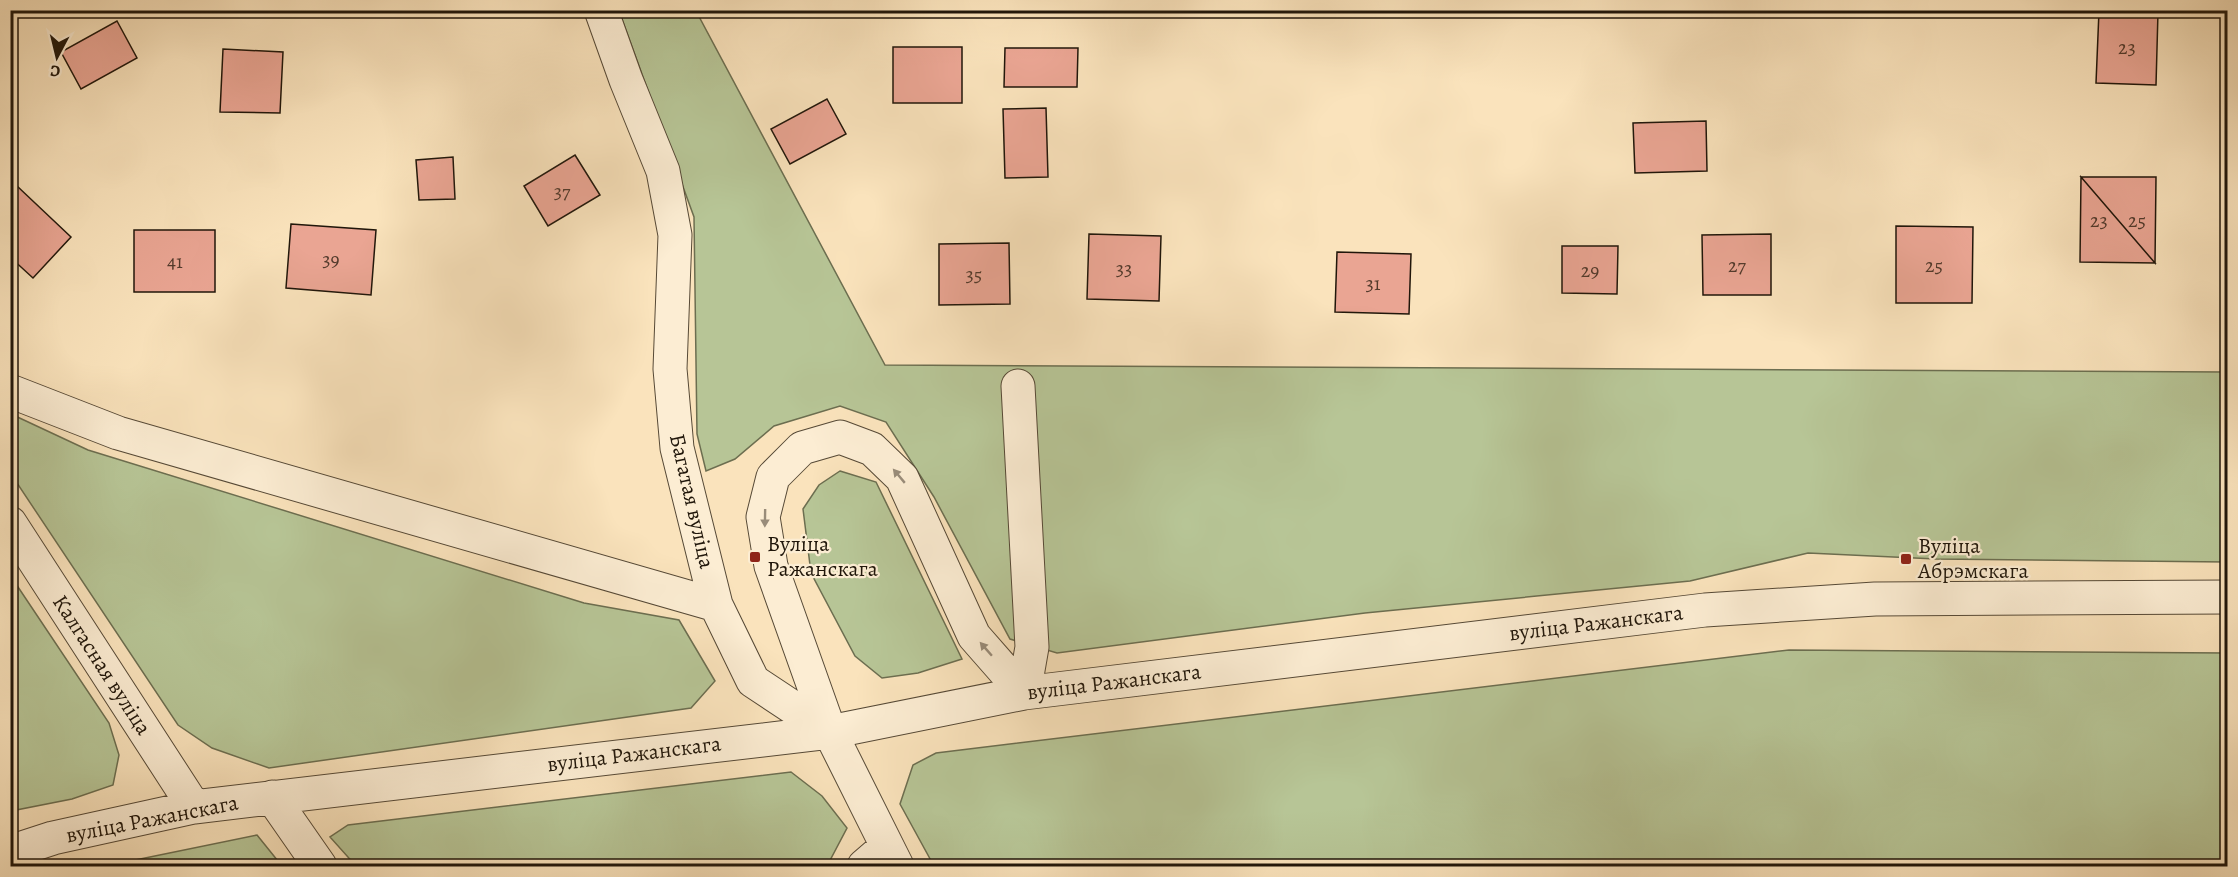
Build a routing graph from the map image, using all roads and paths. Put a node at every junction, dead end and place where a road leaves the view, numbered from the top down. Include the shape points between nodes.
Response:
1 (601, 10) edge
2 (1018, 386) dead end
3 (10, 391) edge
4 (10, 523) edge
5 (2228, 597) edge
6 (716, 605) junction
7 (1024, 693) junction
8 (830, 732) junction
9 (272, 797) junction
10 (194, 807) junction
11 (10, 852) edge
12 (882, 860) edge
13 (320, 867) edge

1 - 6 street, Багатая вуліца via 663,171 675,235 670,369 677,448
2 - 7 street via 1032,647
3 - 6 street via 117,433
4 - 10 street, Калгасная вуліца
5 - 7 street, вуліца Ражанскага via 1875,600 1705,610
6 - 8 street, Багатая вуліца via 753,681
7 - 8 street, вуліца Ражанскага
7 -> 8 street via 974,636 902,478 872,448 840,438 802,448 773,477 763,517 771,566
8 - 9 street, вуліца Ражанскага
8 - 12 street
9 - 10 street, вуліца Ражанскага
9 - 13 street
10 - 11 street, вуліца Ражанскага via 53,838

